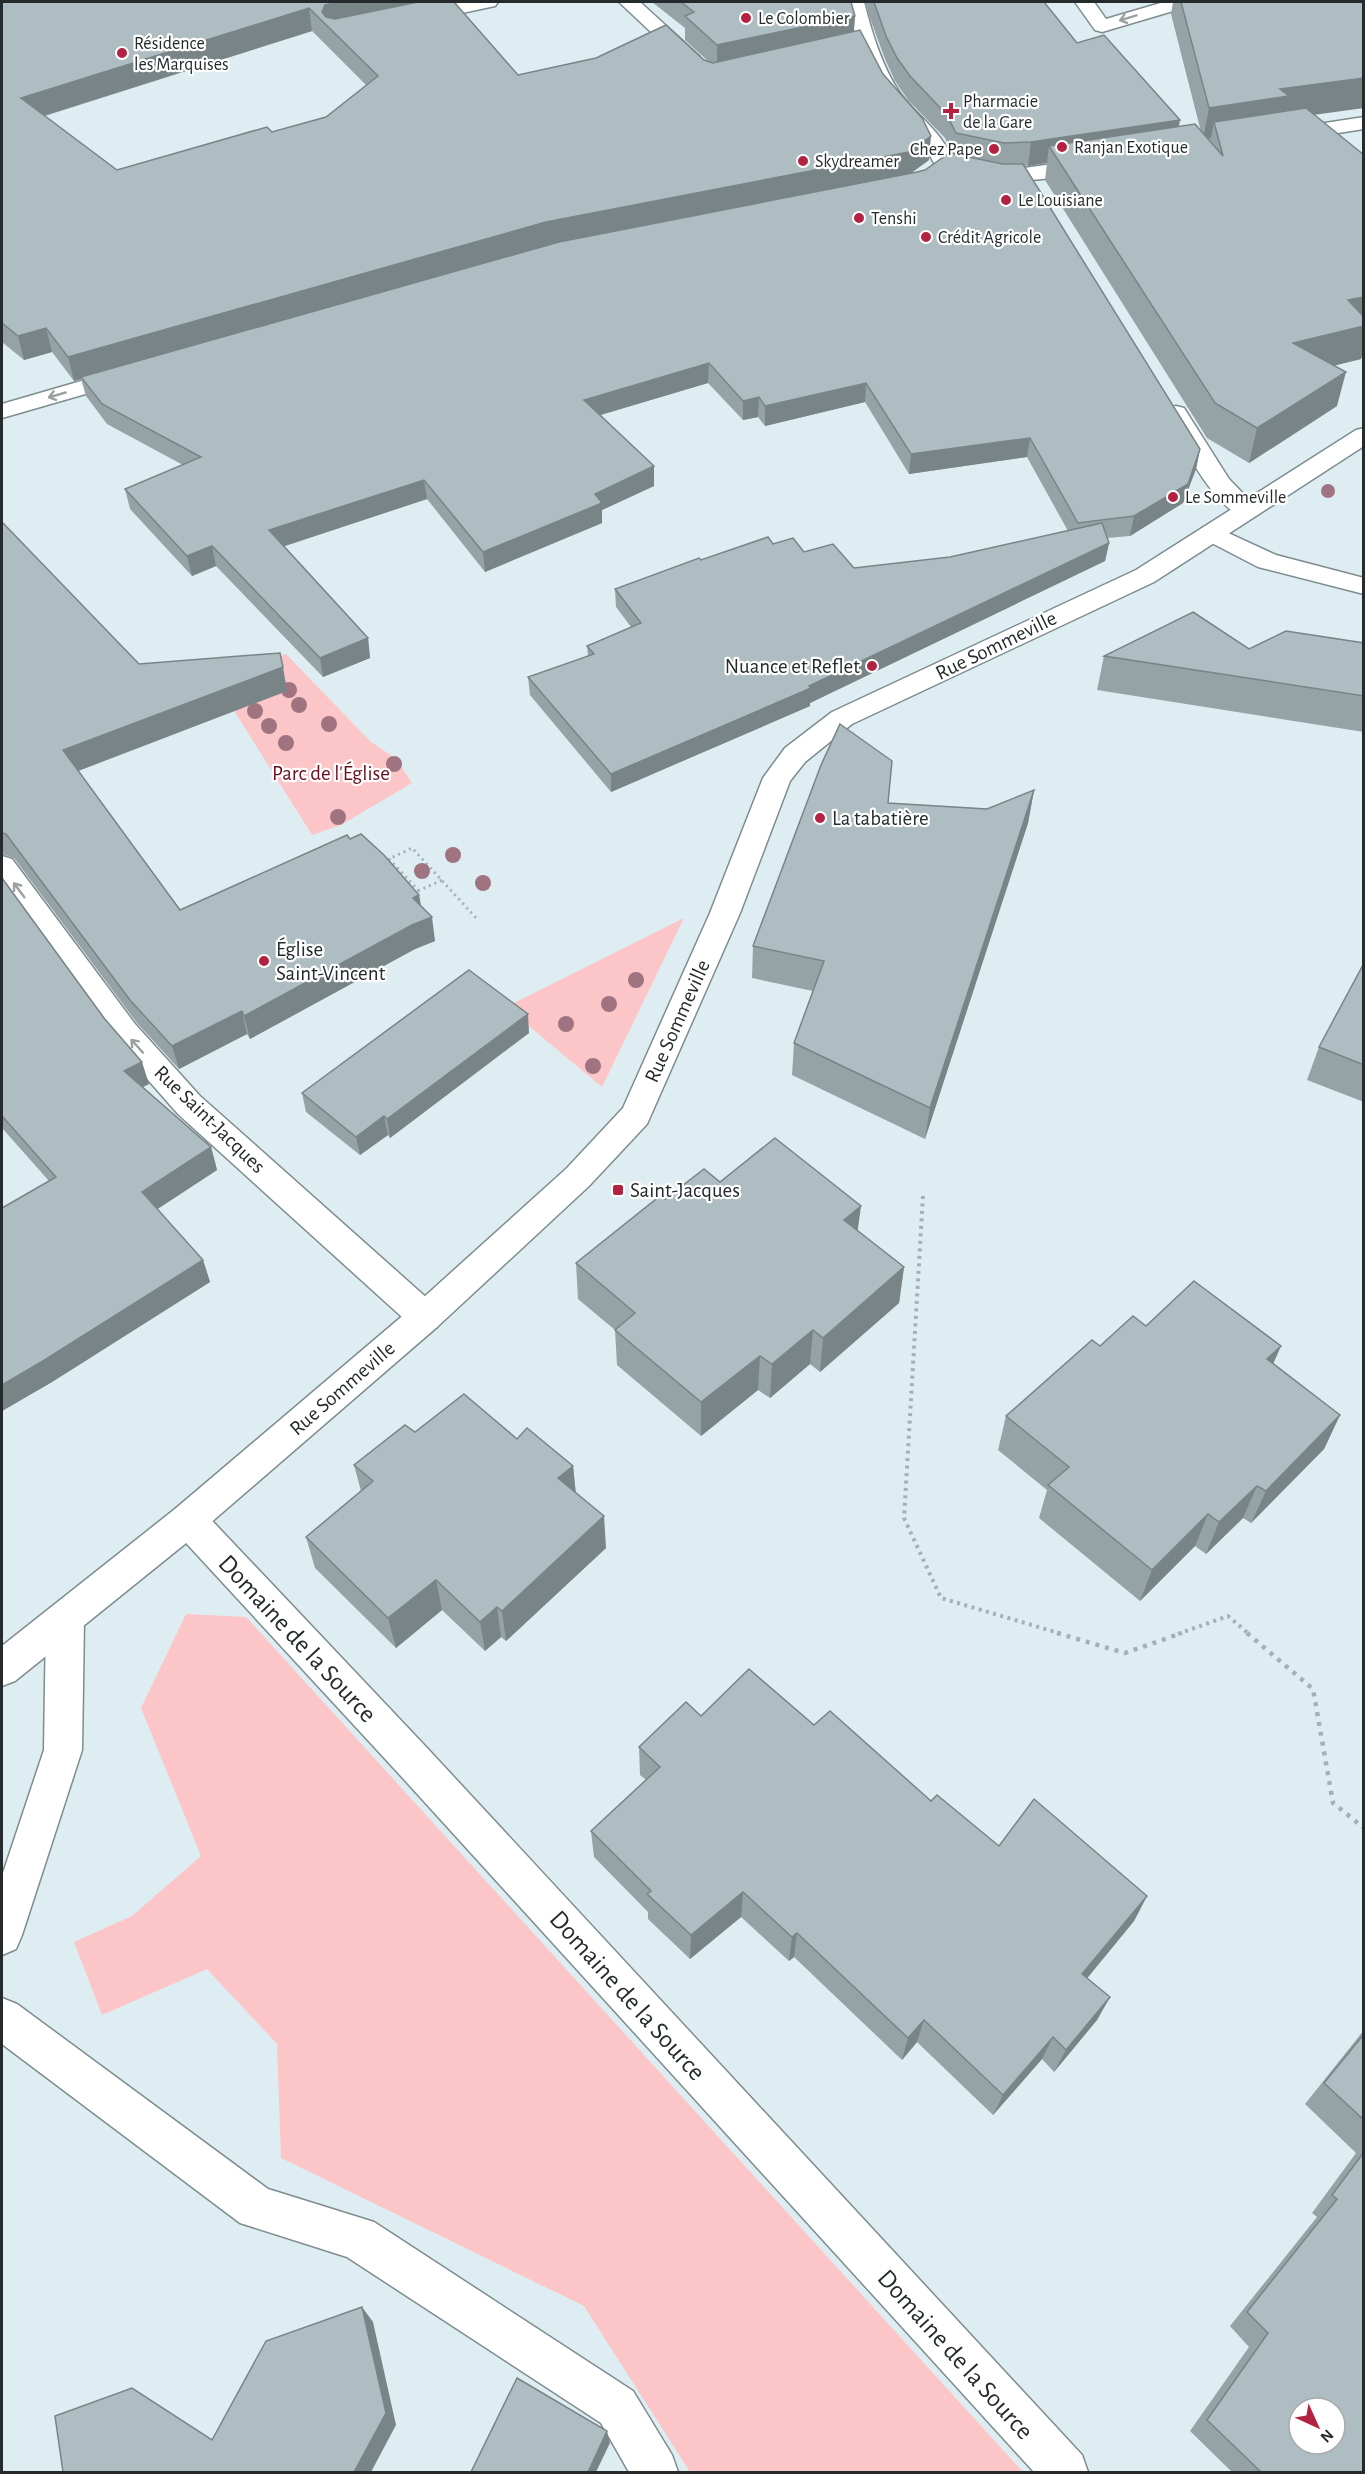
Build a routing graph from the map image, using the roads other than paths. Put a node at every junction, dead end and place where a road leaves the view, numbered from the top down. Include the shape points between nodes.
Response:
1 (488, 2) edge
2 (628, 2) edge
3 (1085, 2) edge
4 (1183, 2) edge
5 (833, 7) edge
6 (856, 10) edge
7 (395, 21) edge
8 (867, 44) junction
9 (845, 49) edge
10 (703, 70) edge
11 (1364, 123) edge
12 (1270, 137) edge
13 (1108, 162) edge
14 (943, 163) junction
15 (925, 176) edge
16 (146, 369) edge
17 (1163, 393) edge
18 (2, 411) edge
19 (1364, 435) edge
20 (1247, 510) junction
21 (1211, 533) junction
22 (1364, 586) edge
23 (2, 866) edge
24 (425, 1317) junction
25 (188, 1520) junction
26 (65, 1621) junction
27 (2, 1669) edge
28 (2, 1935) edge
29 (2, 2019) edge
30 (656, 2472) edge
31 (1065, 2472) edge

1 - 7 street
2 - 10 street
4 -> 3 street via 1102,26
5 - 6 street
6 - 8 street
8 - 9 street
8 - 14 street via 893,96 941,150
11 - 12 street
13 - 14 street via 1033,184
14 - 15 street
16 -> 18 street
17 - 20 street via 1219,483
19 - 20 street, Rue Sommeville
20 - 21 street, Rue Sommeville
21 - 22 street via 1267,561
21 - 24 street, Rue Sommeville via 1145,576 842,718 795,755 777,778 725,913 636,1115 578,1177
24 -> 23 street, Rue Saint-Jacques via 189,1105 124,1032
24 - 25 street, Rue Sommeville
25 - 26 street, Rue Sommeville
25 - 31 street, Domaine de la Source
26 - 27 street, Rue Sommeville
26 - 28 street via 63,1750
29 - 30 street via 256,2207 358,2238 617,2407

